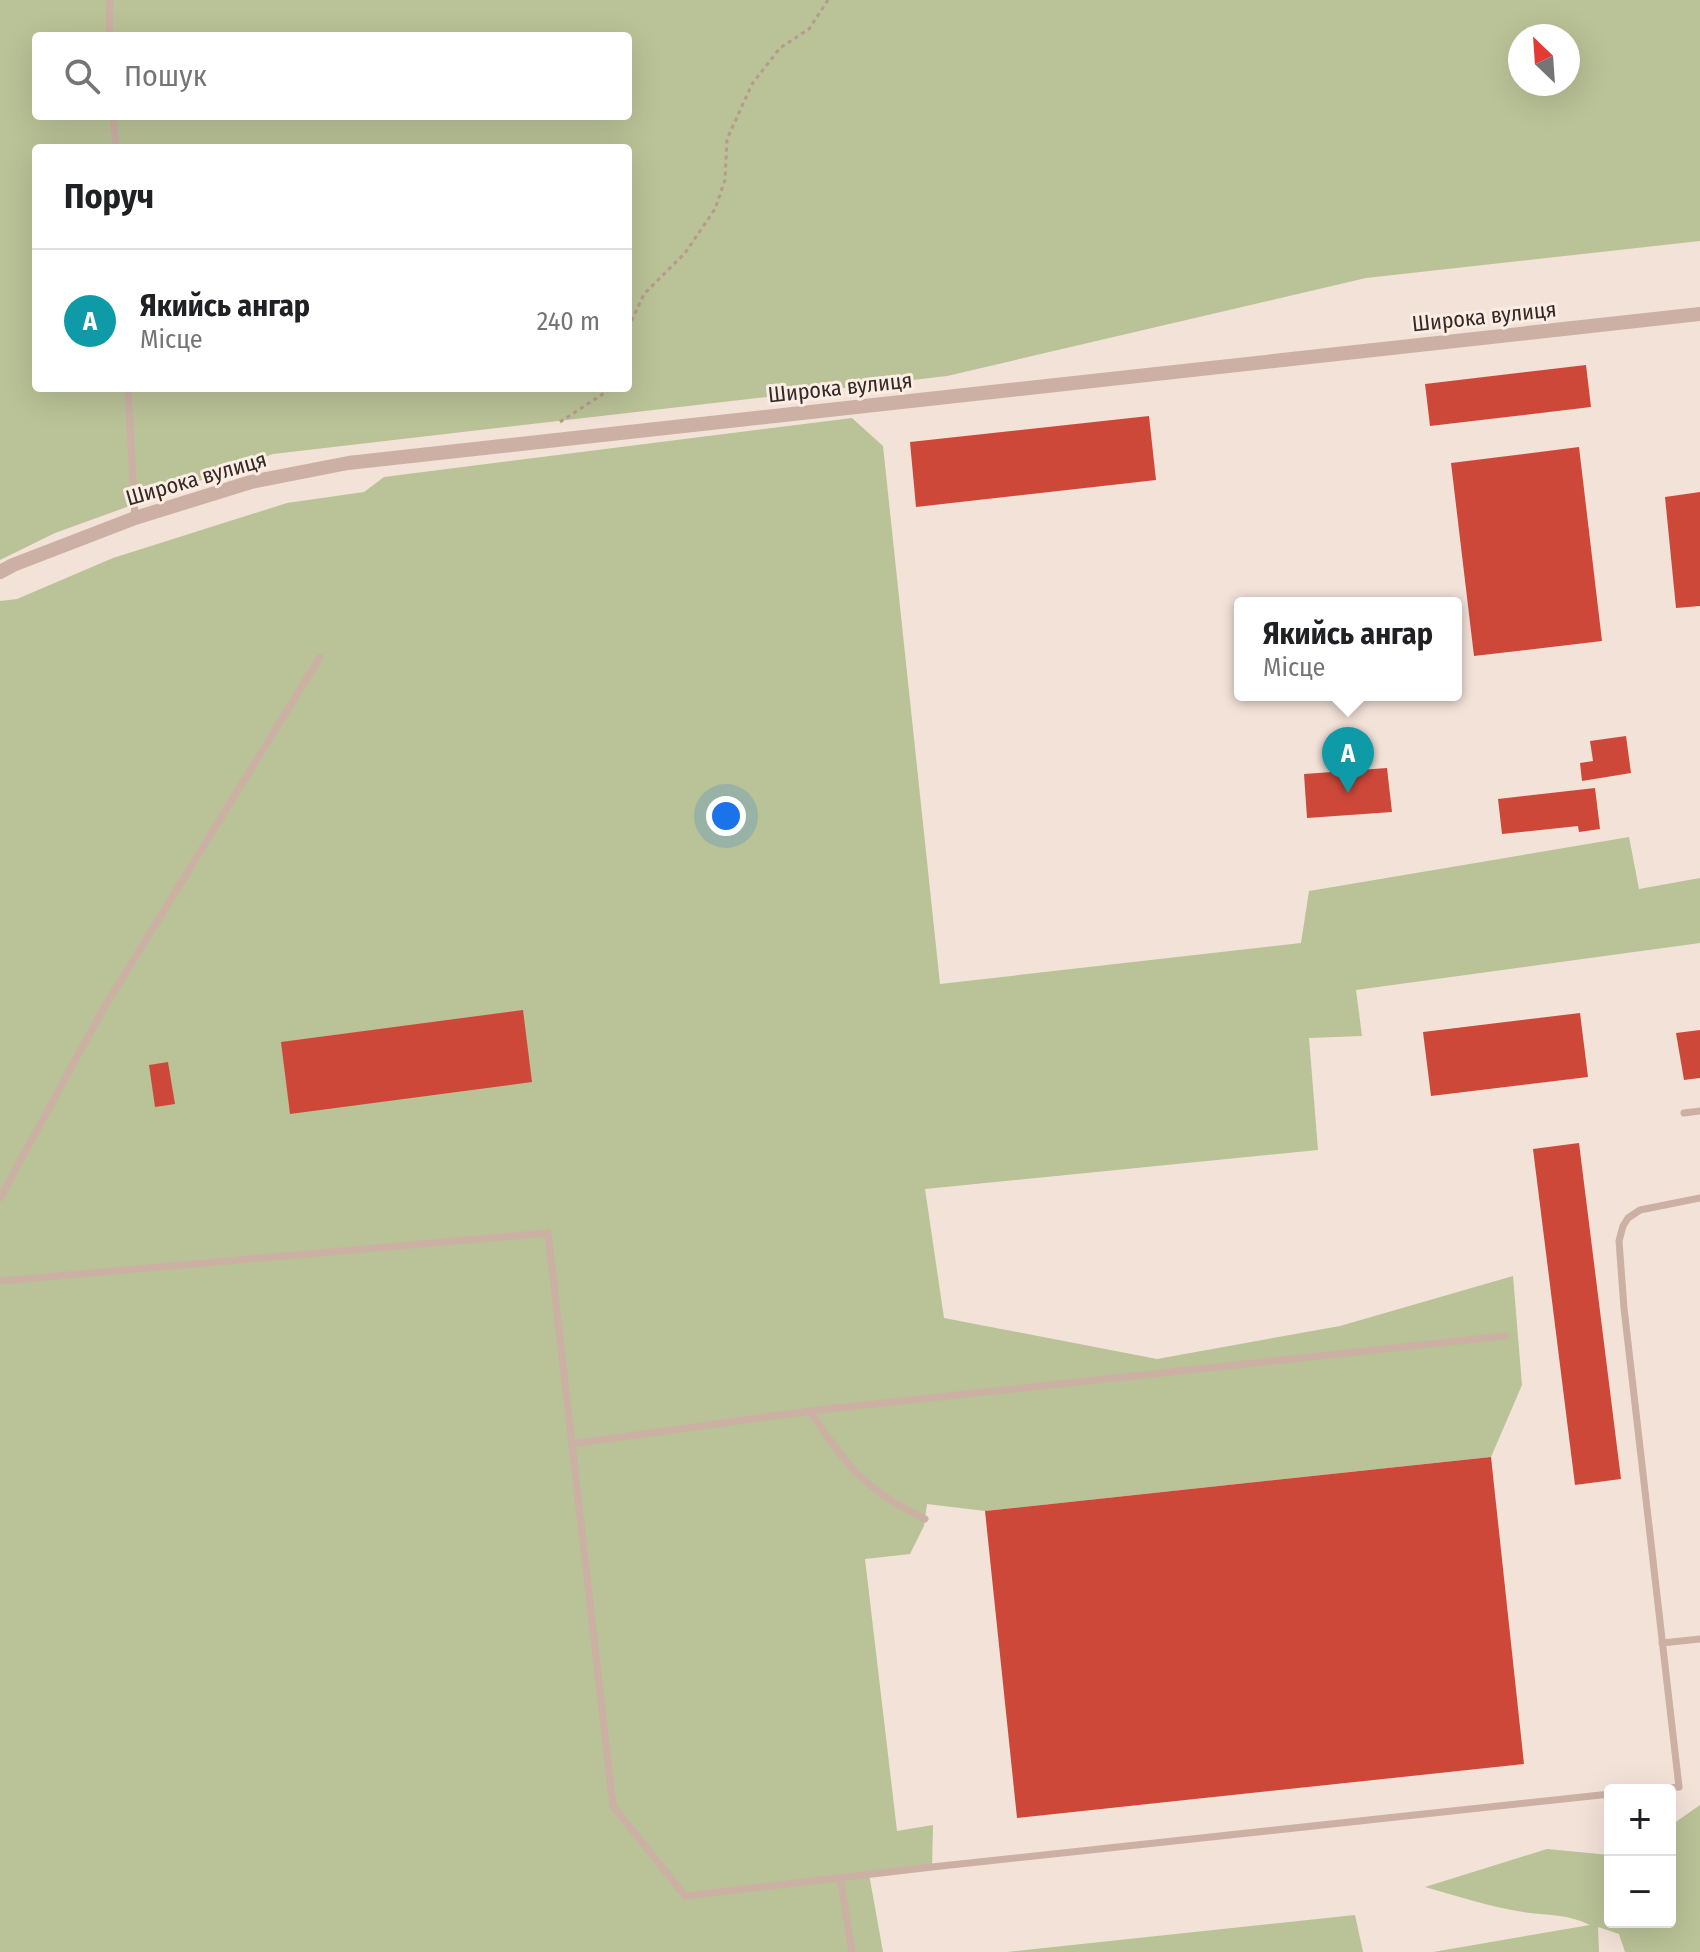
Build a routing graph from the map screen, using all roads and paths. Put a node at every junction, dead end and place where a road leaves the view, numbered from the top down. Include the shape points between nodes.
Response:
1 (110, 0) edge
2 (828, 0) edge
3 (109, 32) edge
4 (113, 120) edge
5 (116, 144) edge
6 (1700, 314) edge
7 (632, 320) edge
8 (128, 392) edge
9 (606, 392) edge
10 (554, 427) dead end
11 (135, 518) junction
12 (0, 572) edge
13 (320, 657) dead end
14 (1700, 1111) edge
15 (1684, 1113) dead end
16 (0, 1198) edge
17 (1700, 1198) edge
18 (0, 1281) edge
19 (1505, 1336) dead end
20 (810, 1411) junction
21 (572, 1444) junction
22 (925, 1519) dead end
23 (1700, 1639) edge
24 (1662, 1643) junction
25 (1676, 1787) edge
26 (1604, 1795) edge
27 (840, 1877) junction
28 (852, 1952) edge

1 - 3 lane
2 - 7 path via 809,29 780,48 752,84 727,139 725,180 715,209 685,253 644,294
4 - 5 lane
6 - 11 street, Широка вулиця via 348,463 251,482
8 - 11 lane
9 - 10 path
11 - 12 street, Широка вулиця
13 - 16 lane via 102,1011
14 - 15 lane
17 - 24 lane via 1640,1210 1628,1218 1619,1241
18 - 21 lane via 548,1233
19 - 20 lane
20 - 21 lane
20 - 22 lane via 856,1474 890,1501
21 - 27 lane via 613,1806 685,1896
23 - 24 lane
24 - 25 lane
26 - 27 lane
27 - 28 lane

